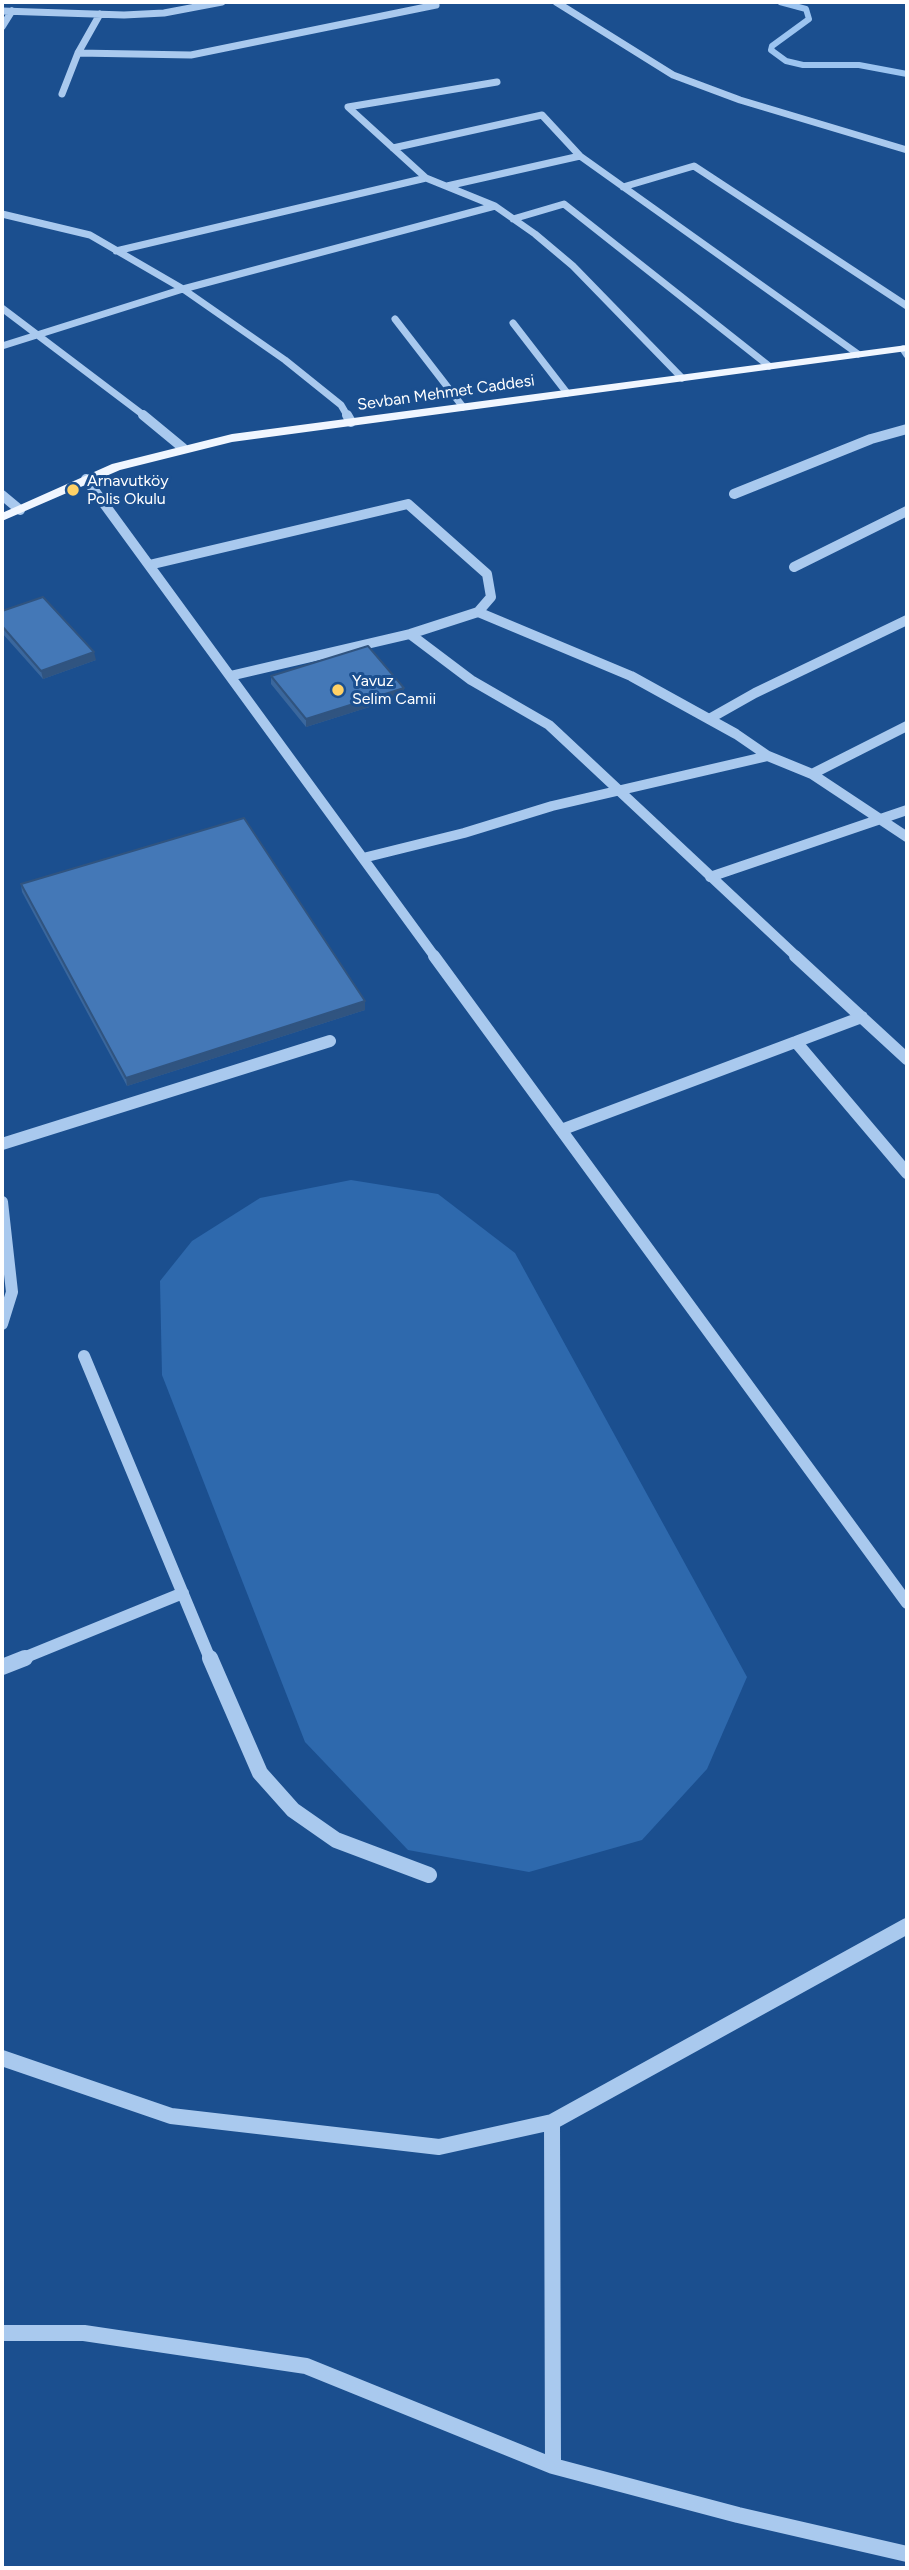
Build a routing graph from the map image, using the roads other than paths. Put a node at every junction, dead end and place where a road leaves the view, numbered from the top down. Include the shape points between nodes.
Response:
1 (222, 2) edge
2 (430, 2) edge
3 (559, 2) edge
4 (2, 11) edge
5 (12, 11) junction
6 (100, 14) junction
7 (2, 27) edge
8 (78, 54) junction
9 (497, 82) dead end
10 (62, 94) dead end
11 (393, 148) junction
12 (907, 150) edge
13 (580, 156) junction
14 (426, 178) junction
15 (447, 186) junction
16 (623, 187) junction
17 (495, 206) junction
18 (2, 214) edge
19 (513, 219) junction
20 (116, 251) junction
21 (183, 289) junction
22 (907, 306) edge
23 (2, 308) edge
24 (395, 320) dead end
25 (513, 323) dead end
26 (38, 334) junction
27 (2, 346) edge
28 (906, 351) edge
29 (859, 355) junction
30 (769, 366) junction
31 (682, 378) junction
32 (567, 393) junction
33 (463, 407) junction
34 (351, 422) junction
35 (907, 429) edge
36 (183, 448) junction
37 (86, 479) junction
38 (734, 494) dead end
39 (2, 495) edge
40 (20, 510) junction
41 (907, 511) edge
42 (2, 517) edge
43 (149, 565) junction
44 (794, 567) dead end
45 (478, 612) junction
46 (907, 620) edge
47 (410, 634) junction
48 (230, 676) junction
49 (709, 719) junction
50 (907, 726) edge
51 (768, 756) junction
52 (812, 774) junction
53 (621, 792) junction
54 (907, 810) edge
55 (880, 817) junction
56 (907, 837) edge
57 (363, 858) junction
58 (710, 877) junction
59 (862, 1017) junction
60 (330, 1041) dead end
61 (796, 1042) junction
62 (907, 1059) edge
63 (561, 1130) junction
64 (2, 1144) edge
65 (907, 1173) edge
66 (2, 1202) edge
67 (2, 1324) edge
68 (84, 1356) dead end
69 (183, 1593) junction
70 (907, 1603) edge
71 (2, 1667) edge
72 (429, 1875) dead end
73 (907, 1926) edge
74 (2, 2058) edge
75 (552, 2122) junction
76 (2, 2333) edge
77 (553, 2466) junction
78 (907, 2554) edge

1 - 6 street via 164,13
2 - 8 street via 436,5 191,55
3 - 12 street via 673,75
4 - 5 street
5 - 6 street
5 - 7 street
6 - 8 street
8 - 10 street
9 - 11 street via 348,107
11 - 13 street via 542,115
11 - 14 street
13 - 15 street
13 - 16 street
14 - 15 street
14 - 20 street
15 - 17 street
16 - 22 street via 694,166
16 - 29 street
17 - 19 street
17 - 21 street
18 - 20 street via 69,228
19 - 30 street via 564,204
19 - 31 street via 573,266
20 - 21 street
21 - 26 street
21 - 34 street via 285,360 341,405
23 - 26 street
24 - 33 street
25 - 32 street
26 - 27 street
26 - 36 street
28 - 29 main road, Sevban Mehmet Caddesi
29 - 30 main road, Sevban Mehmet Caddesi
30 - 31 main road, Sevban Mehmet Caddesi
31 - 32 main road, Sevban Mehmet Caddesi
32 - 33 main road, Sevban Mehmet Caddesi
33 - 34 main road, Sevban Mehmet Caddesi
34 - 36 main road, Sevban Mehmet Caddesi
35 - 38 street
36 - 37 main road, Sevban Mehmet Caddesi
37 - 40 main road, Sevban Mehmet Caddesi
37 - 43 street
39 - 40 street
40 - 42 main road, Sevban Mehmet Caddesi
41 - 44 street
43 - 45 street via 408,504 487,574 491,597
43 - 48 street
45 - 47 street
45 - 49 street via 631,676
46 - 49 street
47 - 48 street
47 - 53 street via 471,680 550,725
48 - 57 street
49 - 51 street
50 - 52 street
51 - 52 street
51 - 53 street
52 - 55 street
53 - 57 street via 552,806
53 - 58 street
54 - 55 street
55 - 56 street
55 - 58 street
57 - 63 street
58 - 59 street
59 - 61 street
59 - 62 street
60 - 64 street
61 - 63 street
61 - 65 street
63 - 70 street
66 - 67 street via 12,1292
68 - 69 street
69 - 71 street
69 - 72 street via 248,1752 275,1792 336,1840
73 - 75 street
74 - 75 street via 170,2116 439,2147
75 - 77 street
76 - 77 street via 84,2333 306,2366
77 - 78 street

